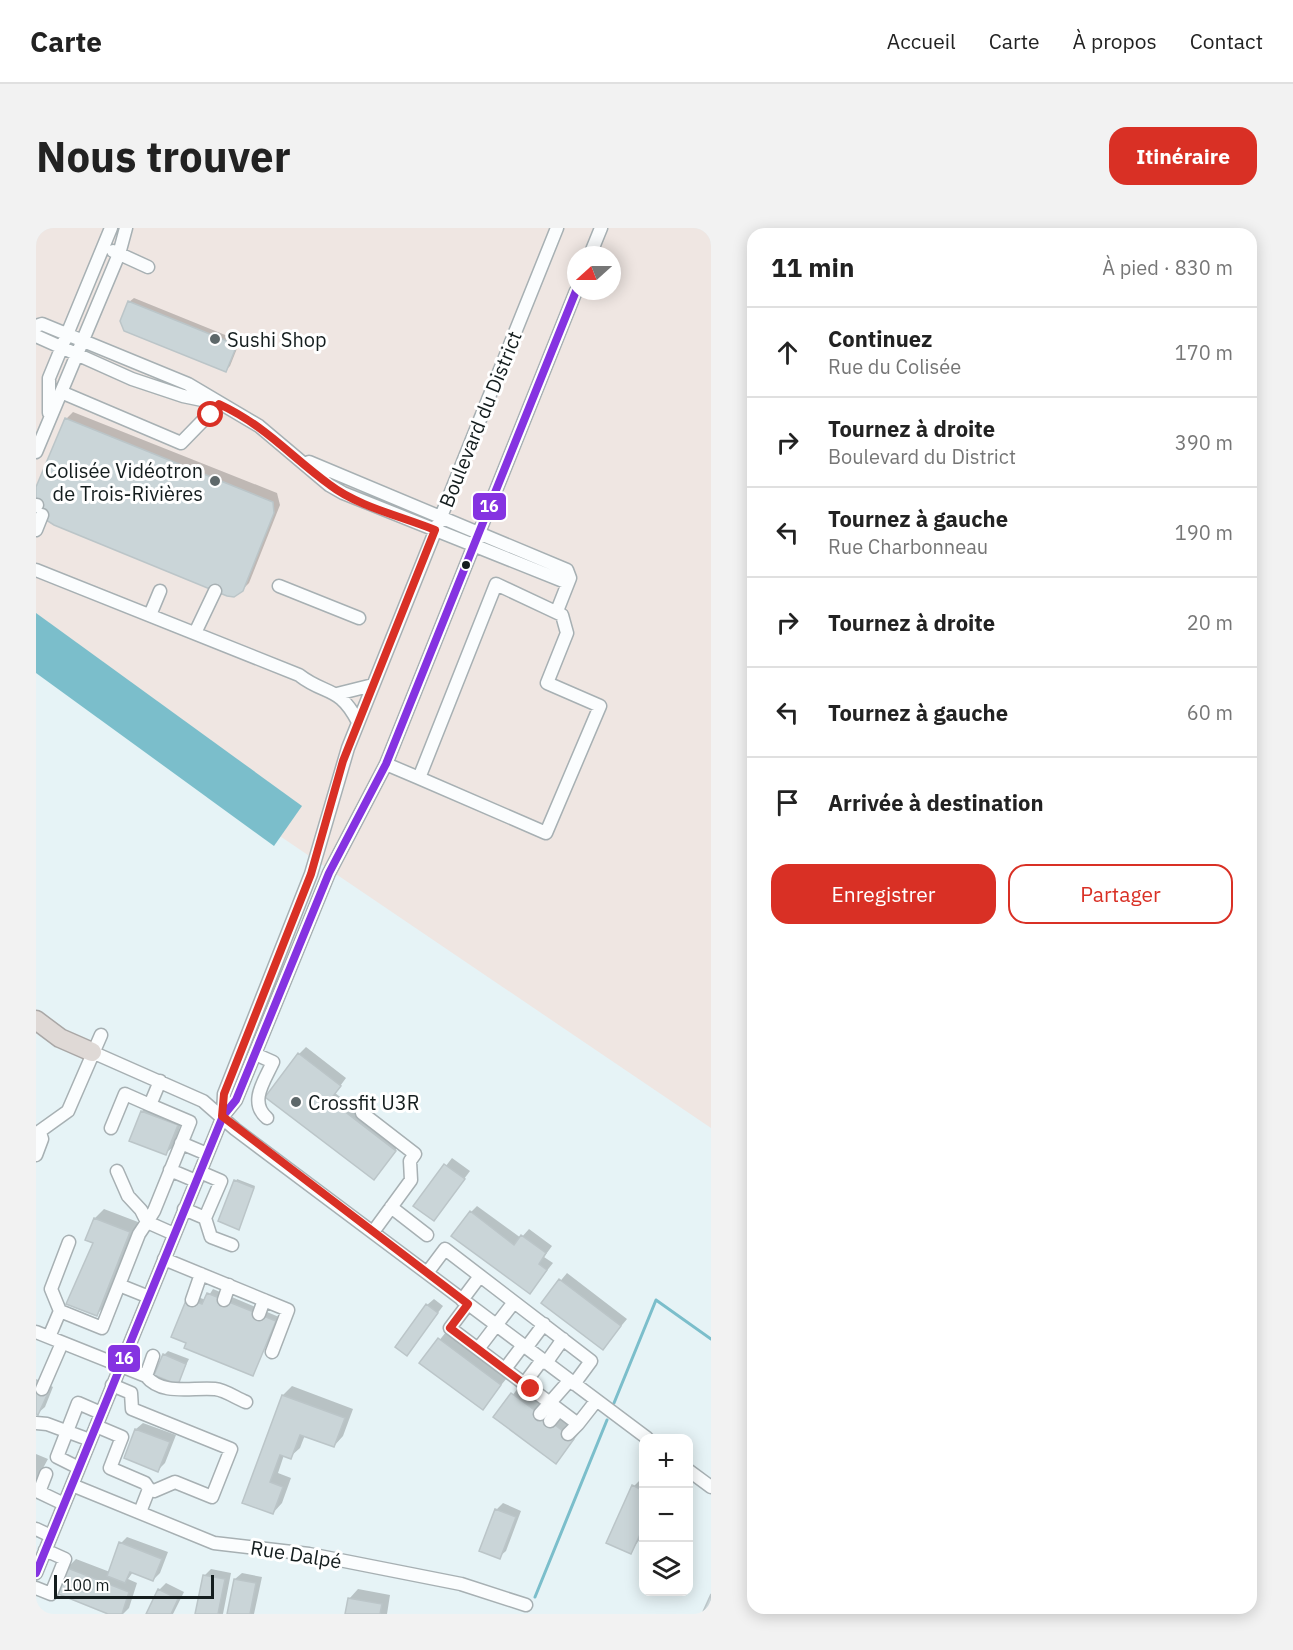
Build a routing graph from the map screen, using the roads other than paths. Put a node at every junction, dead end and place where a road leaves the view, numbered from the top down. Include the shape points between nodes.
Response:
1 (111, 228) edge
2 (126, 228) edge
3 (556, 228) edge
4 (601, 228) edge
5 (594, 246) edge
6 (104, 247) junction
7 (119, 254) junction
8 (147, 267) dead end
9 (572, 300) edge
10 (36, 326) edge
11 (69, 334) junction
12 (36, 336) edge
13 (84, 340) junction
14 (62, 349) junction
15 (77, 355) junction
16 (61, 392) junction
17 (219, 404) junction
18 (43, 426) edge
19 (36, 452) edge
20 (297, 457) junction
21 (38, 509) edge
22 (441, 516) junction
23 (36, 530) edge
24 (435, 530) junction
25 (477, 539) junction
26 (36, 570) edge
27 (279, 586) dead end
28 (160, 591) dead end
29 (215, 591) dead end
30 (557, 611) junction
31 (150, 615) junction
32 (359, 618) dead end
33 (195, 633) junction
34 (373, 685) junction
35 (338, 694) junction
36 (358, 722) junction
37 (386, 764) junction
38 (419, 778) junction
39 (36, 1020) edge
40 (101, 1035) dead end
41 (92, 1052) junction
42 (255, 1054) junction
43 (160, 1081) junction
44 (150, 1105) junction
45 (362, 1113) dead end
46 (222, 1116) junction
47 (267, 1118) dead end
48 (111, 1128) dead end
49 (38, 1133) edge
50 (181, 1143) junction
51 (207, 1154) junction
52 (36, 1155) edge
53 (170, 1170) junction
54 (117, 1171) dead end
55 (198, 1176) junction
56 (391, 1207) junction
57 (184, 1209) junction
58 (213, 1214) junction
59 (147, 1222) junction
60 (373, 1232) junction
61 (174, 1234) junction
62 (427, 1235) dead end
63 (69, 1242) dead end
64 (232, 1245) dead end
65 (164, 1259) junction
66 (427, 1273) junction
67 (201, 1274) junction
68 (480, 1276) junction
69 (119, 1285) junction
70 (229, 1285) junction
71 (149, 1297) junction
72 (192, 1300) dead end
73 (224, 1300) dead end
74 (264, 1300) junction
75 (465, 1302) junction
76 (514, 1302) junction
77 (60, 1311) junction
78 (259, 1314) dead end
79 (544, 1324) junction
80 (496, 1325) junction
81 (36, 1332) edge
82 (49, 1337) junction
83 (563, 1340) junction
84 (62, 1343) junction
85 (524, 1346) junction
86 (478, 1349) junction
87 (272, 1352) dead end
88 (153, 1356) dead end
89 (544, 1361) junction
90 (121, 1365) junction
91 (505, 1369) junction
92 (36, 1372) edge
93 (50, 1372) junction
94 (146, 1376) junction
95 (572, 1382) junction
96 (524, 1384) junction
97 (112, 1385) junction
98 (42, 1389) dead end
99 (596, 1401) junction
100 (246, 1402) dead end
101 (555, 1407) junction
102 (101, 1413) junction
103 (545, 1418) dead end
104 (36, 1423) edge
105 (578, 1424) junction
106 (96, 1426) junction
107 (67, 1431) junction
108 (568, 1434) dead end
109 (641, 1434) edge
110 (90, 1440) junction
111 (79, 1468) junction
112 (46, 1474) dead end
113 (693, 1474) edge
114 (72, 1485) junction
115 (711, 1487) edge
116 (149, 1489) junction
117 (37, 1492) edge
118 (64, 1504) junction
119 (140, 1512) junction
120 (36, 1529) edge
121 (51, 1536) junction
122 (45, 1550) junction
123 (36, 1573) edge
124 (36, 1588) edge
125 (526, 1605) dead end

1 - 6 street
2 - 7 street
3 - 22 street, Boulevard du District
4 - 5 street
6 - 7 street
6 - 11 street
7 - 8 street
7 - 13 street
9 - 25 street, Boulevard du District
10 - 11 street via 42,324
11 - 13 street
11 - 14 street
12 - 14 street
13 - 15 street
13 - 17 street via 188,384
14 - 15 street
14 - 18 street via 49,378
15 - 16 street
15 - 17 street via 155,387
16 - 17 street via 181,443
16 - 18 street
17 - 20 street via 260,426
18 - 19 street
20 - 22 street
20 - 24 street via 336,489
21 - 23 street
22 - 24 street, Boulevard du District
22 - 25 street
24 - 25 street via 453,537
24 - 34 street, Boulevard du District
25 - 30 street via 570,573
25 - 37 street, Boulevard du District
26 - 31 street
27 - 32 street
28 - 31 street
29 - 33 street
30 - 38 street via 496,584
30 - 38 street via 565,618 567,633 547,683 600,706 546,833
31 - 33 street
33 - 35 street
34 - 35 street
34 - 36 street, Boulevard du District
35 - 36 street
36 - 46 street, Boulevard du District via 340,770 311,874 224,1094
37 - 38 street
37 - 42 street, Boulevard du District via 329,873
39 - 41 highway via 65,1041
40 - 41 street
41 - 43 street
41 - 49 street via 68,1111
42 - 46 street, Boulevard du District via 234,1104
42 - 47 street via 273,1062 258,1097 260,1111
43 - 44 street
43 - 46 street via 207,1103
44 - 48 street via 125,1094
44 - 50 street via 189,1122
45 - 56 street via 414,1154 410,1161 411,1180
46 - 51 street
46 - 60 street
49 - 52 street via 42,1139
50 - 51 street
50 - 53 street
51 - 55 street
53 - 55 street
53 - 59 street
54 - 59 street via 128,1196
55 - 57 street
55 - 58 street via 221,1180 222,1194
56 - 60 street
56 - 62 street
57 - 58 street
57 - 61 street
58 - 64 street via 211,1237
59 - 61 street
59 - 69 street
60 - 66 street
61 - 65 street
63 - 77 street via 51,1289
65 - 67 street
65 - 71 street
66 - 68 street via 445,1249
66 - 75 street
67 - 70 street
67 - 72 street
68 - 75 street
68 - 76 street
69 - 71 street
69 - 77 street via 102,1328
70 - 73 street
70 - 74 street
71 - 90 street
74 - 78 street
74 - 87 street via 288,1310
75 - 80 street
75 - 86 street via 450,1328
76 - 79 street
76 - 80 street
77 - 82 street
79 - 83 street
79 - 85 street
80 - 85 street
80 - 86 street
81 - 82 street
82 - 84 street
83 - 89 street
83 - 95 street via 591,1361
84 - 90 street
84 - 93 street
85 - 89 street
85 - 91 street
86 - 91 street
88 - 94 street
89 - 95 street
89 - 96 street
90 - 94 street
90 - 97 street
91 - 96 street
92 - 93 street
93 - 98 street
94 - 100 street via 175,1390 217,1389
95 - 99 street
95 - 101 street
96 - 101 street
97 - 102 street
97 - 116 street via 131,1393 132,1409 231,1449 212,1497 175,1482 154,1491
99 - 105 street
99 - 109 street
101 - 103 street
101 - 105 street
102 - 106 street
102 - 107 street via 78,1403
104 - 107 street
105 - 108 street
106 - 110 street
106 - 116 street via 122,1437 110,1468 145,1483
107 - 110 street
107 - 111 street via 57,1457
110 - 111 street
111 - 114 street
112 - 117 street
113 - 115 street
114 - 118 street
114 - 119 street, Rue Dalpé
116 - 119 street
117 - 118 street
118 - 121 street
119 - 125 street, Rue Dalpé via 214,1543 309,1554 461,1584
120 - 121 street
121 - 122 street
122 - 123 street
122 - 124 street via 65,1559 51,1594

